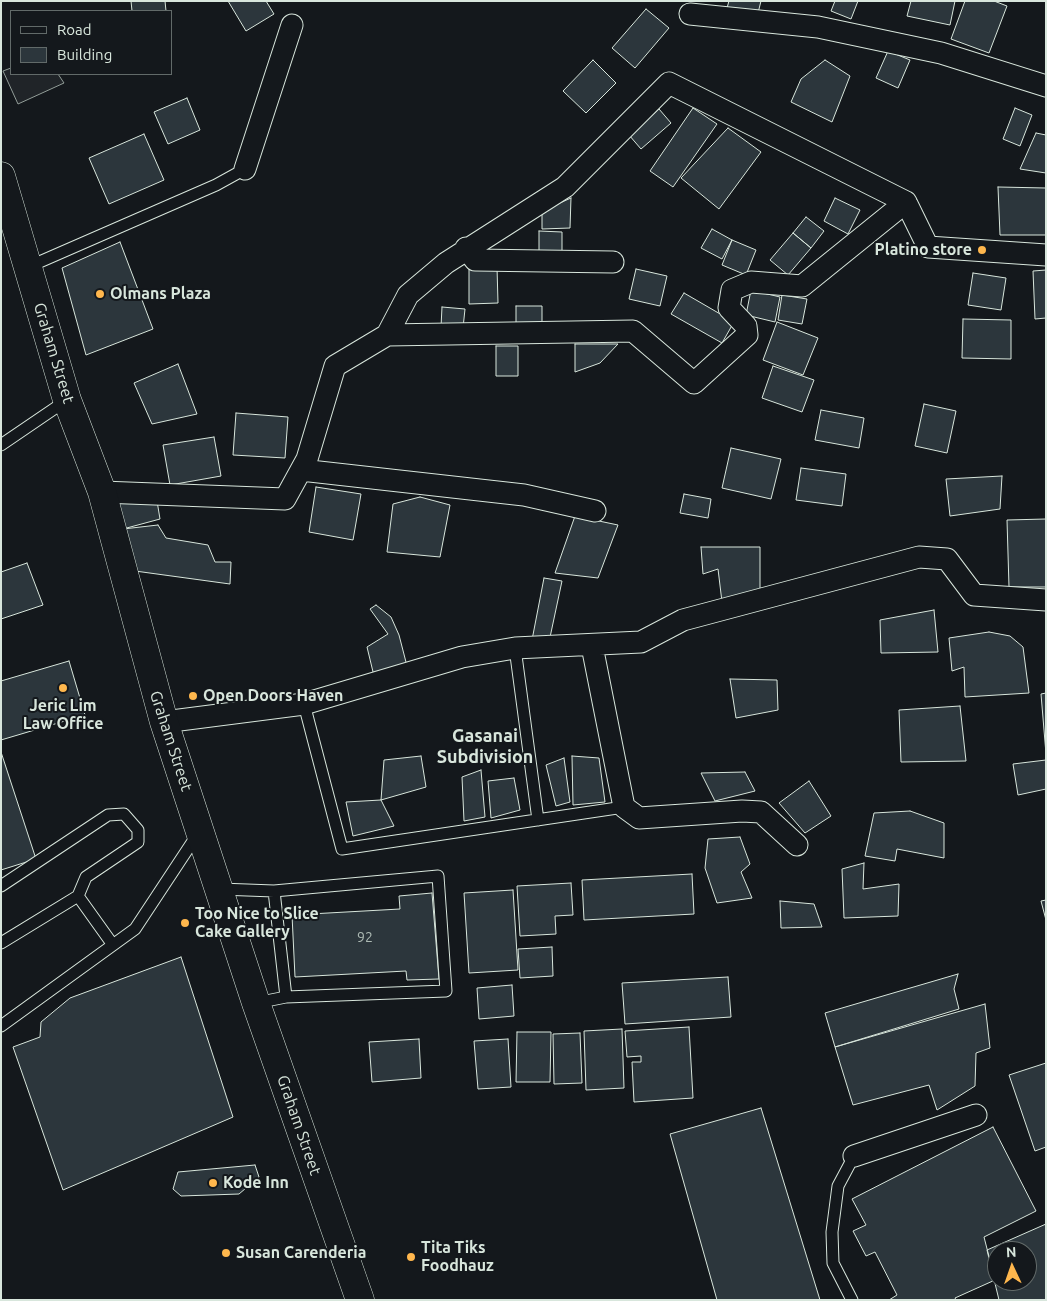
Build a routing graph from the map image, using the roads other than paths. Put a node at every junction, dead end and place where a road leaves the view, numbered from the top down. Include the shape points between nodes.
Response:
1 (690, 14) dead end
2 (292, 24) dead end
3 (1046, 86) edge
4 (245, 169) joint
5 (1, 176) edge
6 (906, 202) junction
7 (466, 248) junction
8 (1046, 255) edge
9 (613, 262) dead end
10 (28, 267) junction
11 (387, 335) junction
12 (67, 400) junction
13 (1, 446) edge
14 (301, 470) junction
15 (102, 492) junction
16 (594, 511) dead end
17 (1046, 600) edge
18 (592, 646) junction
19 (515, 648) junction
20 (304, 704) junction
21 (164, 722) junction
22 (624, 807) junction
23 (538, 820) junction
24 (200, 831) junction
25 (797, 845) dead end
26 (1, 886) edge
27 (220, 889) junction
28 (274, 891) junction
29 (78, 896) junction
30 (1, 943) edge
31 (113, 945) junction
32 (286, 997) junction
33 (256, 1003) junction
34 (1, 1026) edge
35 (976, 1115) dead end
36 (854, 1156) joint
37 (360, 1300) edge
38 (852, 1300) edge

1 - 3 street via 818,27 941,53
2 - 4 street
4 - 10 lane via 216,185
5 - 10 main road, Graham Street
6 - 7 street via 669,83 565,187
6 - 8 street via 928,247
6 - 11 street via 802,286 751,282 732,290 729,308 746,326 747,335 694,383 632,331
7 - 9 street via 475,260
7 - 11 street via 408,295
10 - 12 main road, Graham Street
11 - 14 street via 336,366
12 - 13 lane
12 - 15 main road, Graham Street
14 - 15 street via 285,499
14 - 16 street via 524,495
15 - 21 main road, Graham Street
17 - 18 street via 974,595 947,559 919,557 683,620 641,642
18 - 19 street
18 - 22 street
19 - 20 street via 462,657
19 - 23 lane
20 - 21 street
20 - 23 lane via 342,849
21 - 24 main road, Graham Street
22 - 23 lane
22 - 25 street via 639,818 761,812
24 - 27 main road, Graham Street
24 - 31 lane via 135,929
26 - 29 lane via 108,815 124,814 138,830 138,842 86,877
27 - 28 lane
27 - 33 main road, Graham Street
28 - 32 lane
28 - 32 lane via 438,876 446,991
29 - 30 lane
29 - 31 lane
31 - 34 lane
32 - 33 lane
33 - 37 main road, Graham Street
35 - 36 street
36 - 38 lane via 838,1186 832,1232 833,1262

